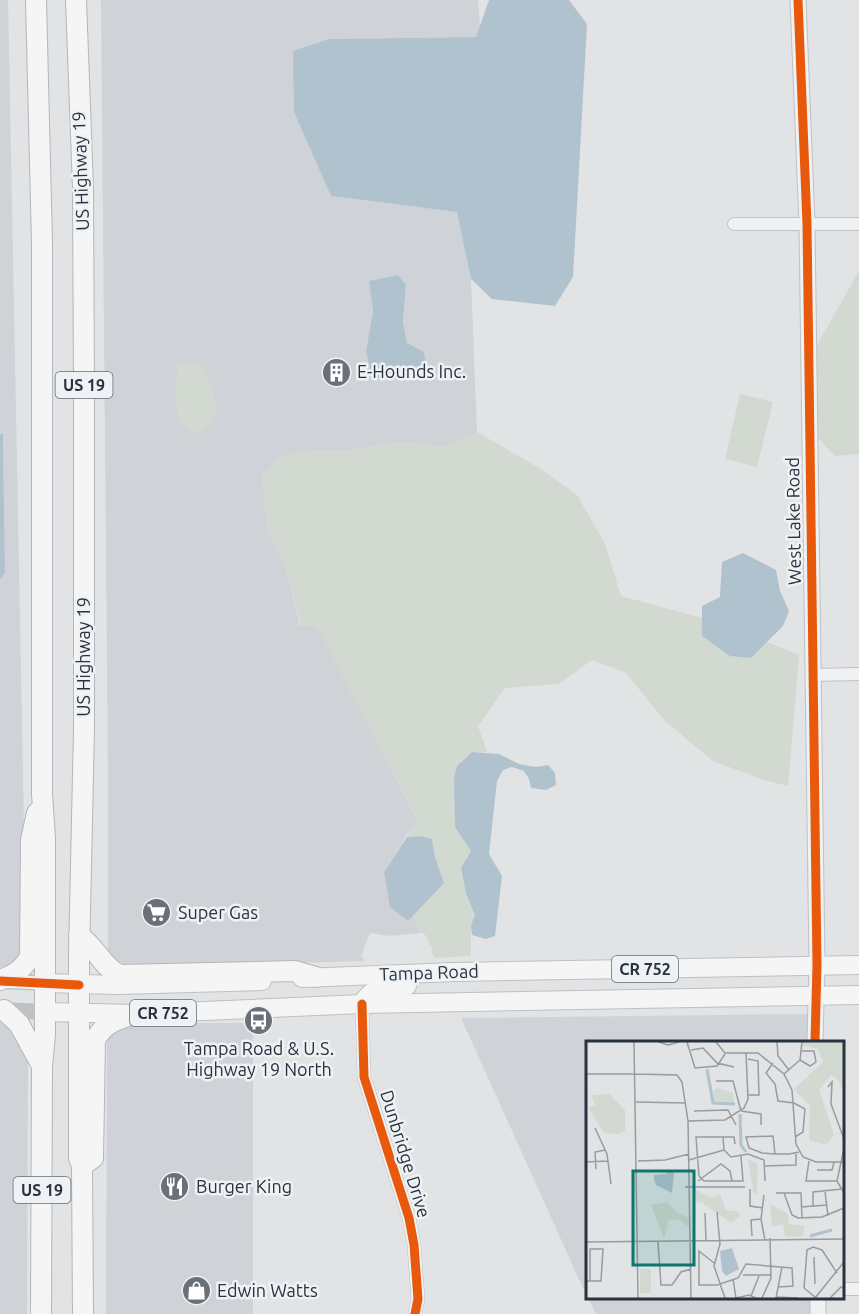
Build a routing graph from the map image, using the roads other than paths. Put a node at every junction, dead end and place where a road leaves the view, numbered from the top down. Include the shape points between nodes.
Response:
1 (36, 0) edge
2 (76, 0) edge
3 (798, 0) edge
4 (734, 224) dead end
5 (807, 224) junction
6 (859, 224) edge
7 (859, 674) edge
8 (813, 675) junction
9 (42, 793) junction
10 (80, 936) junction
11 (817, 965) junction
12 (859, 965) edge
13 (488, 972) junction
14 (316, 977) junction
15 (0, 980) edge
16 (45, 983) junction
17 (79, 985) junction
18 (816, 995) junction
19 (859, 995) edge
20 (362, 1004) junction
21 (2, 1010) edge
22 (45, 1012) junction
23 (80, 1014) junction
24 (135, 1014) junction
25 (815, 1041) edge
26 (42, 1066) junction
27 (82, 1166) junction
28 (41, 1314) edge
29 (83, 1314) edge
30 (415, 1314) edge

1 - 9 highway, US 19 via 42,243
2 - 10 highway, US Highway 19 / US 19 via 83,188 84,381
3 - 5 street, West Lake Road
4 - 5 street
5 - 6 street
5 - 8 street, West Lake Road
7 - 8 street
8 - 11 street, West Lake Road
9 - 15 highway via 31,840 30,957 13,975
9 - 16 highway, US 19
10 - 14 highway via 108,969 119,975 295,971
10 - 17 highway, US Highway 19 / US 19
11 - 12 main road, Tampa Road / CR 752
11 - 13 main road, Tampa Road / CR 752
11 - 18 street, West Lake Road
13 - 14 main road, Tampa Road / CR 752
13 - 20 main road via 443,985 387,987 367,994
14 - 17 main road, Tampa Road / CR 752
15 - 16 main road, Tampa Road / CR 752
16 - 17 main road, Tampa Road / CR 752
16 - 22 highway, US 19
17 - 23 highway, US Highway 19 / US 19
18 - 19 main road, Tampa Road / CR 752
18 - 20 main road, Tampa Road / CR 752
18 - 25 street, West Lake Road
20 - 24 main road, Tampa Road / CR 752
20 - 30 street, Dunbridge Drive via 364,1077 414,1245 418,1299
21 - 22 main road, Tampa Road / CR 752
21 - 26 highway via 19,1024
22 - 23 main road, Tampa Road / CR 752
22 - 26 highway, US 19
23 - 24 main road, Tampa Road / CR 752
23 - 27 highway, US Highway 19 / US 19
24 - 27 highway via 114,1020 101,1029 95,1040 93,1158
26 - 28 highway, US 19
27 - 29 highway, US Highway 19 / US 19

